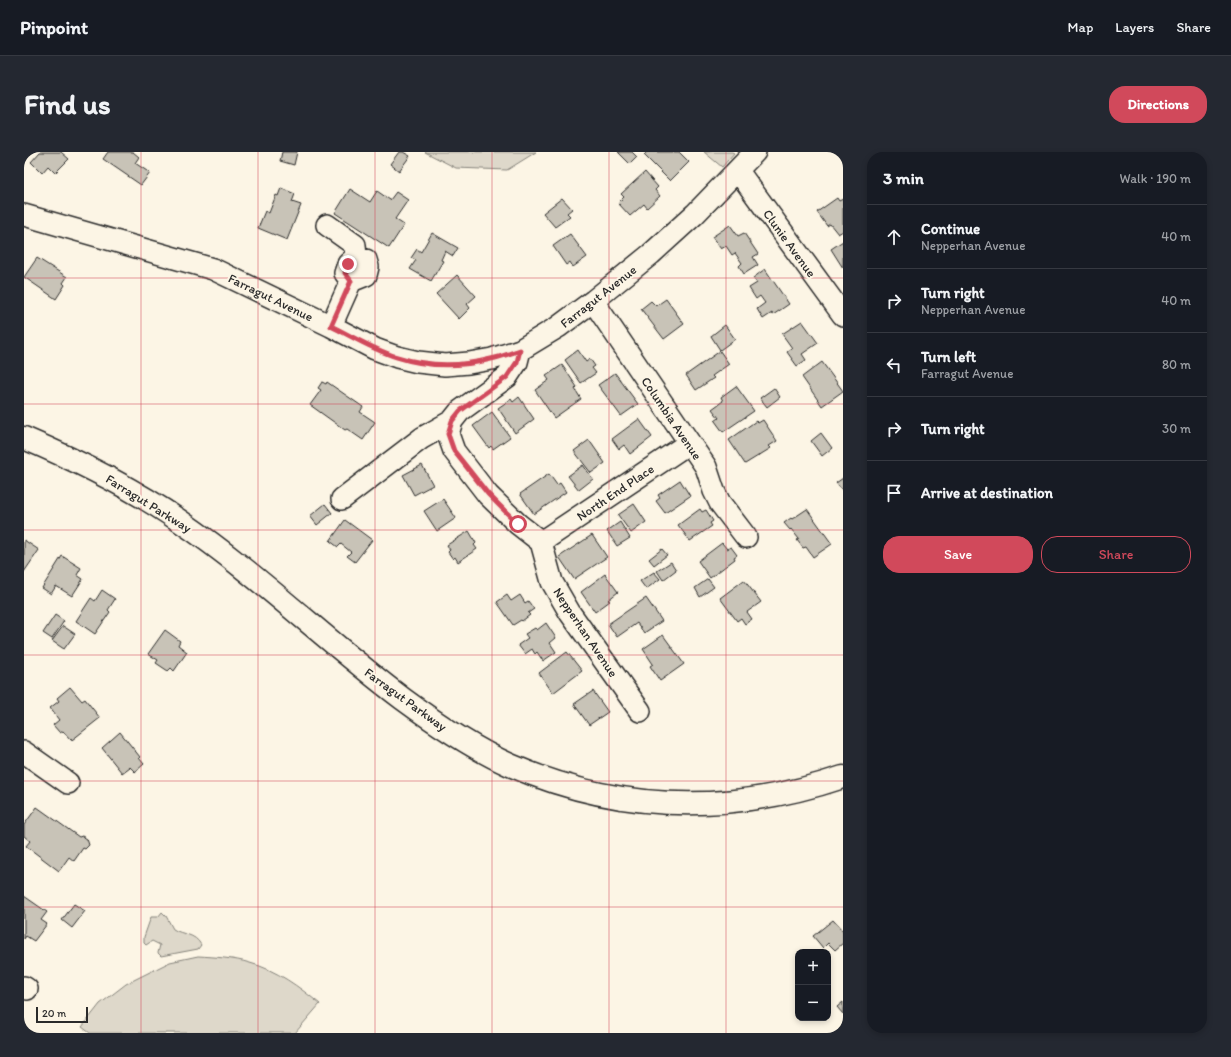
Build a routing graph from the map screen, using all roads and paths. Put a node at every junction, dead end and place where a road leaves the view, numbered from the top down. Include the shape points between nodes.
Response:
1 (755, 152) edge
2 (738, 171) junction
3 (24, 215) edge
4 (327, 225) dead end
5 (593, 301) junction
6 (843, 315) edge
7 (331, 326) junction
8 (520, 350) junction
9 (452, 421) junction
10 (24, 438) edge
11 (688, 443) junction
12 (342, 499) dead end
13 (746, 537) dead end
14 (541, 542) junction
15 (640, 711) dead end
16 (24, 752) edge
17 (843, 777) edge
18 (68, 783) dead end

1 - 2 street, Farragut Avenue
2 - 5 street, Farragut Avenue via 657,249
2 - 6 street, Clunie Avenue
3 - 7 street, Farragut Avenue via 213,269
4 - 7 street via 355,245 356,257 348,264 345,273 351,281
5 - 8 street, Farragut Avenue via 558,327
5 - 11 street, Columbia Avenue
7 - 8 street, Farragut Avenue via 375,349 418,362 445,365 469,363
8 - 9 street via 517,362 507,377 460,411
9 - 12 street via 422,438
9 - 14 street via 448,434 454,451 488,494 518,524
10 - 17 main road, Farragut Parkway via 101,474 181,521 234,561 401,698 452,733 509,764 568,786 661,803 694,804 757,799 790,793
11 - 13 street, Columbia Avenue via 706,467 720,503
11 - 14 street, North End Place
14 - 15 street, Nepperhan Avenue via 552,582 570,613
16 - 18 street

